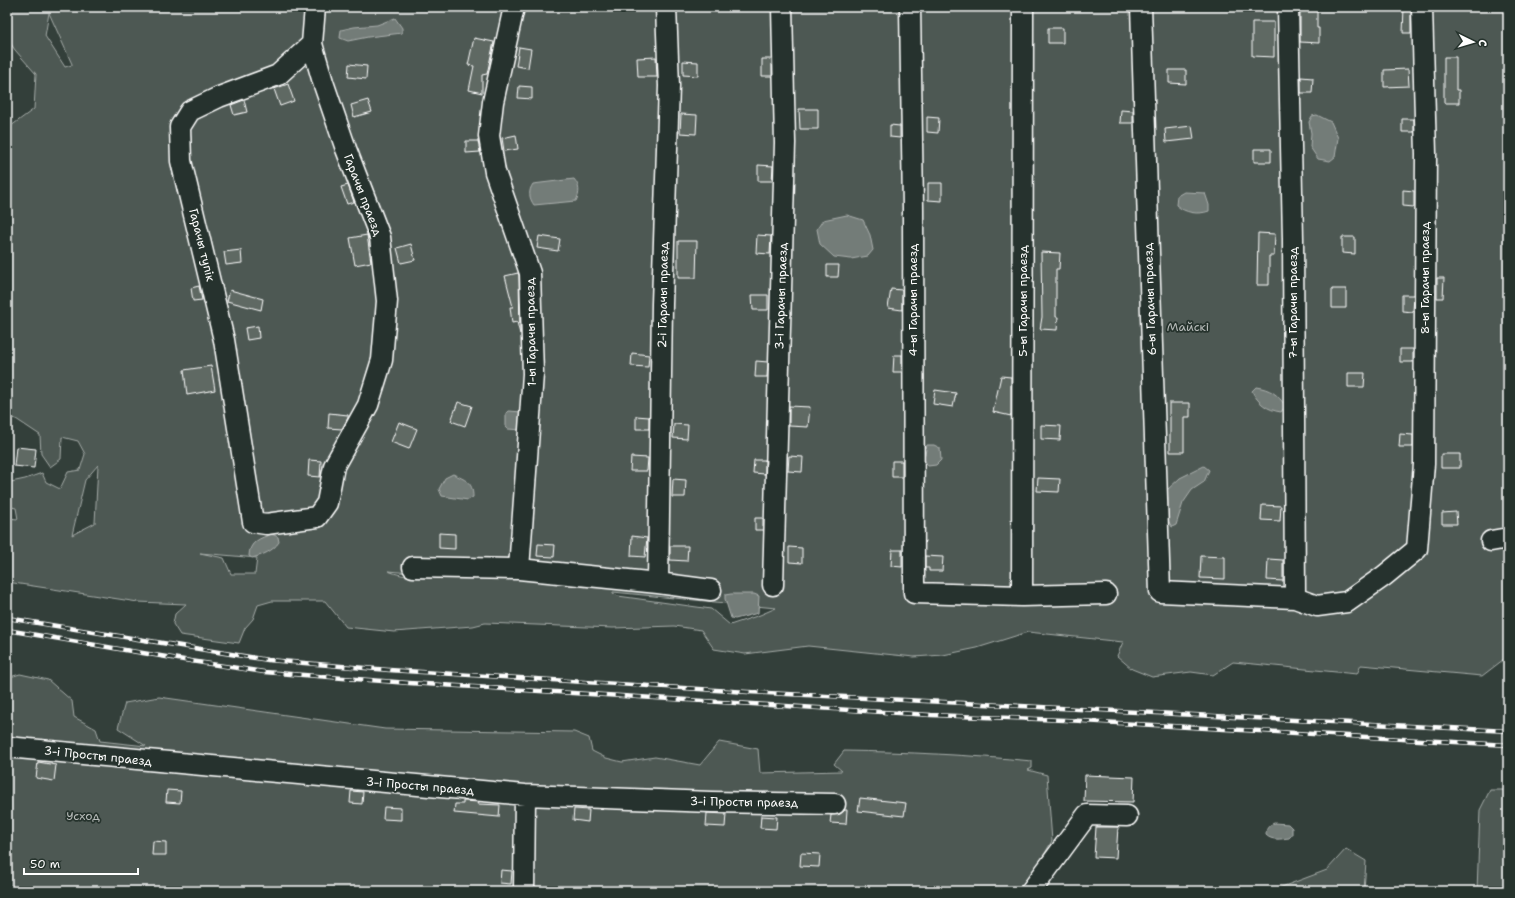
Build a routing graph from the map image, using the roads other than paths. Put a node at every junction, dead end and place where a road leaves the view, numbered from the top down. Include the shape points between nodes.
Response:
1 (316, 7) edge
2 (514, 7) edge
3 (666, 7) edge
4 (782, 7) edge
5 (910, 7) edge
6 (1023, 7) edge
7 (1141, 7) edge
8 (1288, 7) edge
9 (1422, 7) edge
10 (312, 44) junction
11 (253, 522) joint
12 (413, 567) dead end
13 (519, 569) junction
14 (658, 583) junction
15 (773, 585) dead end
16 (711, 590) dead end
17 (1106, 594) dead end
18 (1022, 596) junction
19 (1295, 598) junction
20 (7, 747) edge
21 (525, 795) junction
22 (835, 804) dead end
23 (1127, 816) dead end
24 (524, 891) edge
25 (1031, 891) edge

1 - 10 lane, Гарачы праезд
2 - 13 lane, 1-ы Гарачы праезд via 493,102 490,136 495,172 530,273 533,374
3 - 14 lane, 2-і Гарачы праезд via 669,86 662,304
4 - 15 lane, 3-і Гарачы праезд via 785,143
5 - 18 lane, 4-ы Гарачы праезд via 914,593
6 - 18 lane, 5-ы Гарачы праезд
7 - 19 lane, 6-ы Гарачы праезд via 1160,592
8 - 19 lane, 7-ы Гарачы праезд via 1293,239
9 - 19 lane, 8-ы Гарачы праезд via 1426,154 1424,464 1417,549 1347,602 1317,606
10 - 11 lane, Гарачы тупік via 278,75 190,111 180,127 181,161 224,340
10 - 11 lane, Гарачы праезд via 346,149 380,237 387,302 382,360 368,405 334,466 327,503 317,517 266,524
12 - 13 lane
13 - 14 lane
14 - 16 lane
17 - 18 lane
20 - 21 lane, 3-і Просты праезд
21 - 22 lane, 3-і Просты праезд
21 - 24 lane
23 - 25 lane via 1087,815

